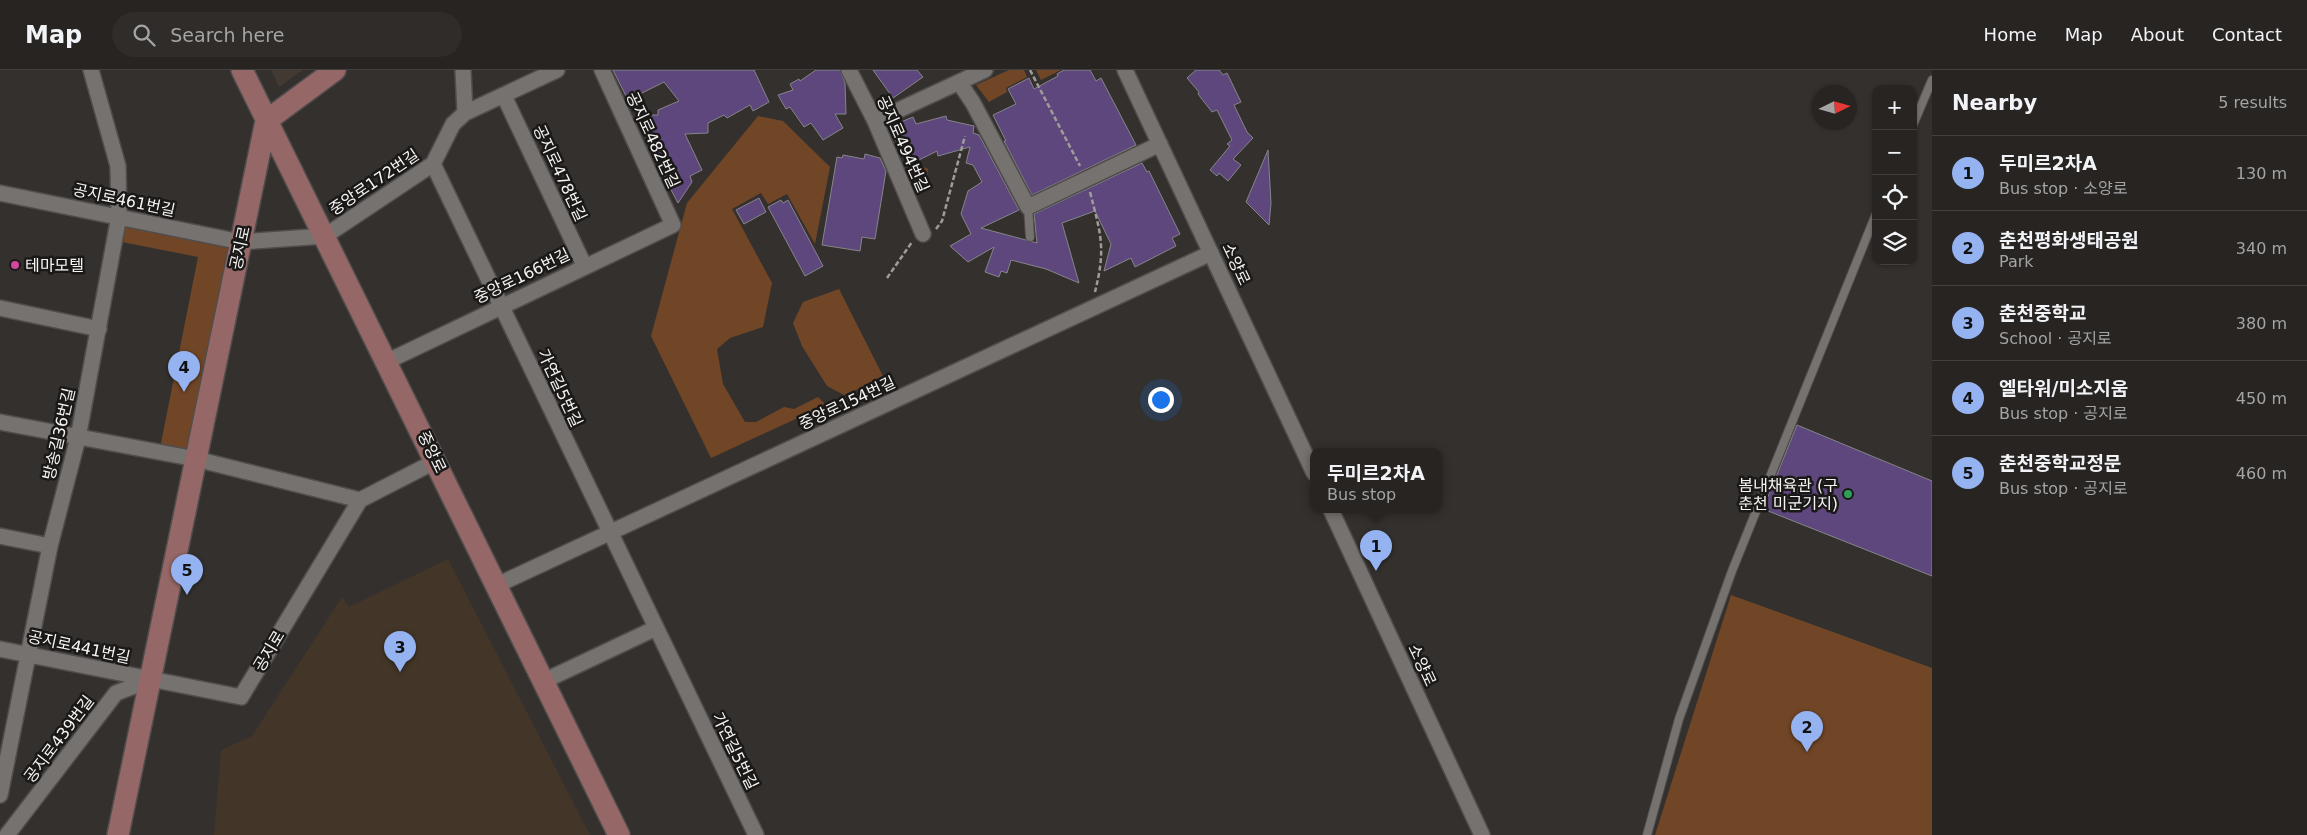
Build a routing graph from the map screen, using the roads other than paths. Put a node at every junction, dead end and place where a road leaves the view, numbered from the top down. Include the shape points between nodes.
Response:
1 (91, 70) edge
2 (242, 70) edge
3 (335, 70) edge
4 (463, 70) edge
5 (557, 70) edge
6 (602, 70) edge
7 (850, 70) edge
8 (985, 70) edge
9 (1125, 70) edge
10 (1932, 80) edge
11 (959, 82) junction
12 (504, 96) junction
13 (465, 113) junction
14 (1917, 116) edge
15 (266, 121) junction
16 (875, 121) junction
17 (1160, 144) junction
18 (433, 164) junction
19 (0, 193) edge
20 (1028, 206) junction
21 (119, 216) junction
22 (1874, 220) edge
23 (673, 224) joint
24 (924, 234) road end
25 (325, 236) junction
26 (1030, 237) dead end
27 (241, 242) junction
28 (1211, 253) junction
29 (584, 265) junction
30 (502, 305) junction
31 (0, 308) edge
32 (99, 329) junction
33 (388, 361) junction
34 (0, 422) edge
35 (78, 438) junction
36 (196, 459) junction
37 (436, 460) junction
38 (1310, 464) edge
39 (360, 500) junction
40 (1332, 513) edge
41 (609, 532) junction
42 (0, 536) edge
43 (50, 546) junction
44 (497, 585) junction
45 (656, 628) junction
46 (0, 649) edge
47 (29, 654) junction
48 (150, 680) junction
49 (544, 681) junction
50 (4, 760) edge
51 (0, 795) edge
52 (7, 835) edge
53 (118, 835) edge
54 (620, 835) edge
55 (756, 835) edge
56 (1482, 835) edge
57 (1647, 835) edge

1 - 21 street, 방송길36번길 via 118,166
2 - 15 street, 중앙로
3 - 15 street
4 - 13 street
5 - 12 street, 중앙로172번길
6 - 23 street, 공지로482번길
7 - 16 street, 공지로494번길
8 - 11 street
9 - 17 street, 소양로
10 - 14 lane
11 - 16 street
11 - 20 street
12 - 13 street, 중앙로172번길
12 - 29 street, 공지로478번길
13 - 18 street, 중앙로172번길 via 453,124
15 - 25 street, 중앙로
15 - 27 street, 공지로
16 - 24 street, 공지로494번길
17 - 20 street
17 - 28 street, 소양로
18 - 25 street, 중앙로172번길
18 - 30 street, 가연길5번길
19 - 21 street, 공지로461번길
20 - 26 lane
21 - 27 street, 공지로461번길
21 - 32 street, 방송길36번길
22 - 57 lane via 1732,571 1679,719
23 - 29 street, 중앙로166번길
25 - 27 street, 공지로461번길
25 - 33 street, 중앙로
27 - 36 street, 공지로
28 - 38 street, 소양로
28 - 41 street, 중앙로154번길
29 - 30 street, 중앙로166번길
30 - 33 street, 중앙로166번길
30 - 41 street, 가연길5번길
31 - 32 street
32 - 35 street, 방송길36번길
33 - 37 street, 중앙로
34 - 35 street
35 - 36 street
35 - 43 street, 방송길36번길
36 - 39 street
36 - 48 street, 공지로
37 - 39 street
37 - 44 street, 중앙로
39 - 48 street, 공지로 via 241,697
40 - 56 street, 소양로
41 - 44 street, 중앙로154번길
41 - 45 street, 가연길5번길
42 - 43 street
43 - 47 street, 방송길36번길
44 - 49 street, 중앙로
45 - 49 street
45 - 55 street, 가연길5번길
46 - 47 street, 공지로441번길
47 - 48 street, 공지로441번길
47 - 50 street, 방송길36번길
48 - 52 street, 공지로439번길 via 116,693
48 - 53 street, 공지로
49 - 54 street, 중앙로
50 - 51 street, 방송길36번길

